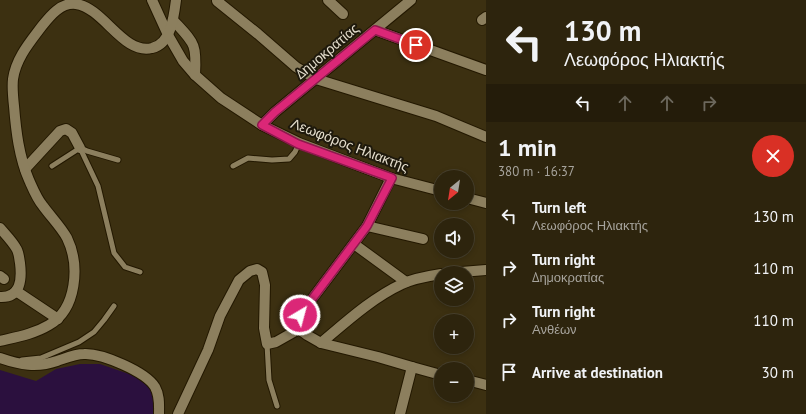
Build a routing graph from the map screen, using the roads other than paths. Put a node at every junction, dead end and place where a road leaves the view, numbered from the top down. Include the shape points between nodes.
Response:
1 (152, 0) edge
2 (176, 0) edge
3 (328, 0) edge
4 (411, 0) edge
5 (75, 2) edge
6 (216, 2) edge
7 (343, 14) dead end
8 (173, 20) junction
9 (375, 30) junction
10 (168, 35) junction
11 (486, 70) edge
12 (195, 75) junction
13 (316, 79) junction
14 (262, 125) junction
15 (486, 137) edge
16 (298, 144) junction
17 (80, 148) junction
18 (118, 160) dead end
19 (52, 166) dead end
20 (233, 166) dead end
21 (25, 169) junction
22 (392, 178) junction
23 (434, 189) edge
24 (474, 200) edge
25 (486, 203) edge
26 (367, 226) junction
27 (0, 228) edge
28 (423, 239) dead end
29 (354, 244) junction
30 (486, 270) edge
31 (474, 271) edge
32 (140, 272) dead end
33 (434, 275) edge
34 (406, 282) junction
35 (16, 291) junction
36 (0, 297) edge
37 (114, 306) dead end
38 (58, 319) junction
39 (299, 329) junction
40 (0, 341) edge
41 (321, 343) junction
42 (267, 344) junction
43 (0, 358) edge
44 (11, 362) junction
45 (412, 367) junction
46 (434, 373) edge
47 (474, 382) edge
48 (486, 385) edge
49 (277, 406) dead end
50 (160, 414) edge
51 (178, 414) edge
52 (400, 414) edge

1 - 10 street, Λεωφόρος Ηλιακτής
2 - 8 street
3 - 7 street
4 - 9 street, Δημοκρατίας
5 - 10 street via 93,12 138,48 158,47
5 - 21 street via 55,12 27,46 15,70 13,88 16,129
6 - 13 street via 296,67
8 - 10 street
8 - 12 street via 196,50
9 - 11 street
9 - 13 street, Δημοκρατίας
10 - 12 street, Λεωφόρος Ηλιακτής via 183,61
12 - 14 street, Λεωφόρος Ηλιακτής via 221,98
13 - 14 street, Δημοκρατίας
13 - 15 street via 436,116
14 - 16 street, Λεωφόρος Ηλιακτής
16 - 20 lane via 289,159 248,158
16 - 22 street, Λεωφόρος Ηλιακτής
17 - 18 lane
17 - 19 lane
17 - 21 street via 72,133 66,129 60,131
17 - 32 lane via 98,186 114,253 125,267
21 - 38 street via 42,205 66,237 71,248 74,283 68,305
22 - 23 street, Λεωφόρος Ηλιακτής
22 - 26 street
24 - 25 street
26 - 28 street
26 - 29 street
27 - 35 street via 18,253 22,277
29 - 34 street
29 - 39 street via 300,315
30 - 31 street
33 - 34 street
34 - 41 street via 371,303
35 - 36 street
35 - 38 street
37 - 44 lane via 94,332 79,342 41,358
38 - 40 street via 37,331
39 - 41 street
39 - 42 street via 276,342
41 - 45 street
42 - 49 lane via 269,380
42 - 51 street via 264,328 265,285 262,272 257,269 239,280 220,316 208,350
43 - 44 street
44 - 50 street via 32,366 78,354 88,354 117,362 141,374 155,387 160,401
45 - 46 street
45 - 52 street
47 - 48 street

